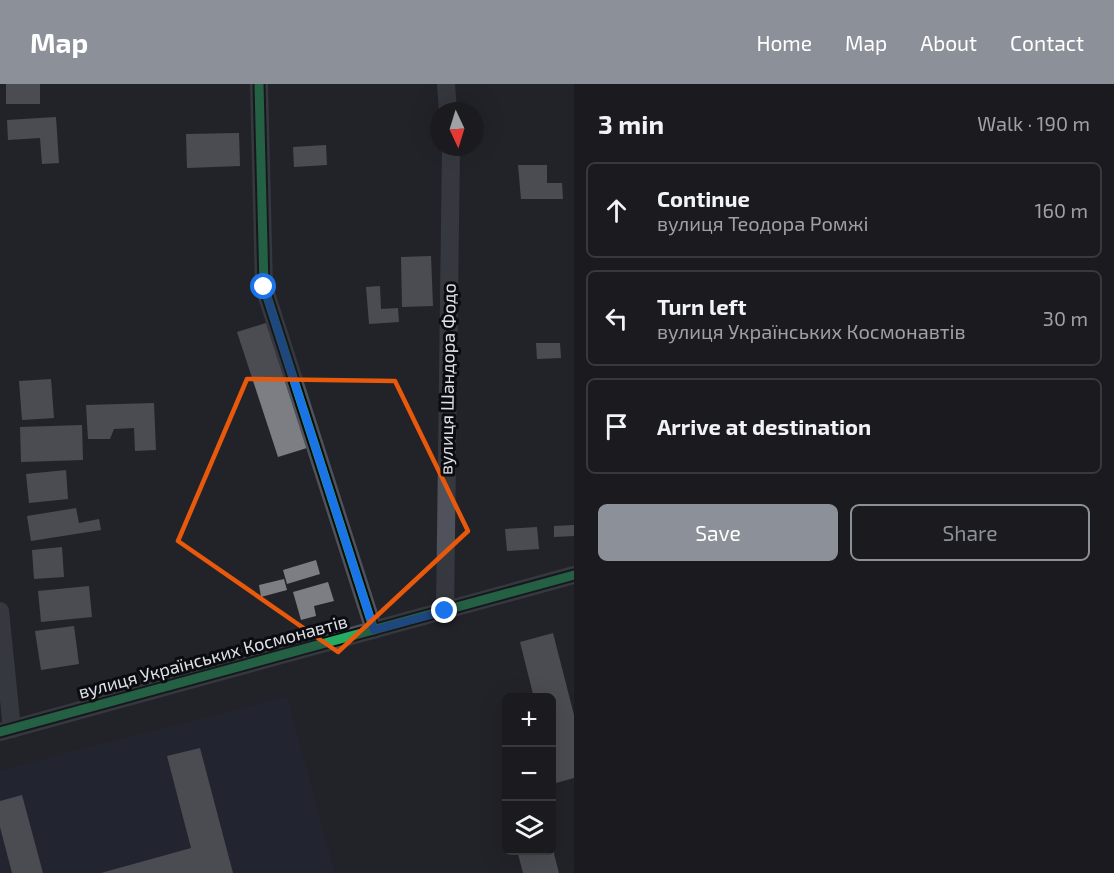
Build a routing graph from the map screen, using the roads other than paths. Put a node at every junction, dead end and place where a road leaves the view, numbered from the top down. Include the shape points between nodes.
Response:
1 (259, 84) edge
2 (446, 84) edge
3 (447, 102) edge
4 (452, 156) edge
5 (574, 575) edge
6 (0, 611) edge
7 (445, 611) junction
8 (374, 630) junction
9 (6, 731) edge

1 - 8 street via 264,287
2 - 3 street
4 - 7 street, вулиця Шандора Фодо
5 - 7 street, вулиця Українських Космонавтів
6 - 9 street
7 - 8 street, вулиця Українських Космонавтів
8 - 9 street, вулиця Українських Космонавтів

